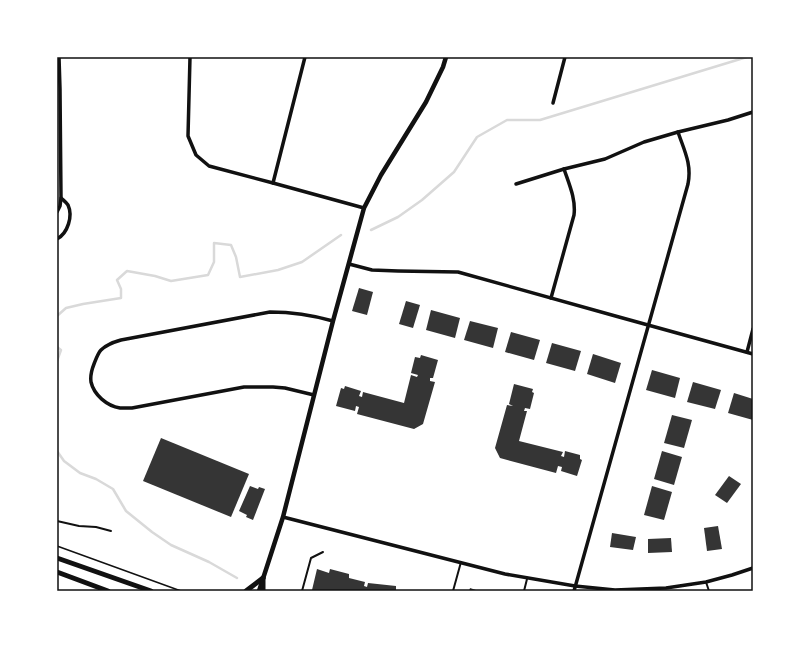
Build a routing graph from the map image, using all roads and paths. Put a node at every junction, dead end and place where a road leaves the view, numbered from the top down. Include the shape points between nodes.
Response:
1 (59, 57) edge
2 (190, 57) edge
3 (305, 57) edge
4 (446, 57) edge
5 (565, 57) edge
6 (553, 103) dead end
7 (753, 112) edge
8 (678, 132) junction
9 (564, 169) junction
10 (273, 183) junction
11 (516, 184) dead end
12 (61, 198) junction
13 (364, 208) junction
14 (57, 212) edge
15 (57, 239) edge
16 (349, 264) junction
17 (551, 298) junction
18 (333, 321) junction
19 (649, 325) junction
20 (753, 329) edge
21 (747, 352) junction
22 (753, 354) edge
23 (314, 395) junction
24 (283, 517) junction
25 (57, 521) edge
26 (111, 531) dead end
27 (57, 546) edge
28 (323, 552) dead end
29 (57, 558) edge
30 (461, 562) junction
31 (753, 568) edge
32 (59, 574) edge
33 (263, 578) junction
34 (528, 578) junction
35 (706, 582) junction
36 (575, 586) junction
37 (108, 591) edge
38 (150, 591) edge
39 (181, 591) edge
40 (246, 591) edge
41 (259, 591) edge
42 (263, 591) edge
43 (302, 591) edge
44 (453, 591) edge
45 (524, 591) edge
46 (574, 591) edge
47 (708, 591) edge

1 - 12 street
2 - 10 street via 188,136 196,155 209,166
3 - 10 street
4 - 13 street via 444,67 426,102
5 - 6 street
7 - 8 street
8 - 9 street via 644,142 605,159
8 - 19 street via 689,164 689,177
9 - 11 street
9 - 17 street via 575,208
10 - 13 street
12 - 14 street
12 - 15 street via 67,204 70,217 66,230
13 - 16 street
16 - 17 street via 372,270 458,272
16 - 18 street
17 - 19 street
18 - 23 street
18 - 23 street via 296,313 270,312 121,340 101,350 91,373 91,382 96,393 110,405 120,408 132,408 244,387 285,388
19 - 21 street
19 - 36 street
20 - 21 street
21 - 22 street
23 - 24 street
24 - 30 street
24 - 33 street
25 - 26 lane
27 - 39 path
28 - 43 lane via 311,558
29 - 38 main road
30 - 34 street
30 - 44 lane
31 - 35 street
32 - 37 main road
33 - 40 main road
33 - 41 street
33 - 42 main road
34 - 36 street
34 - 45 lane
35 - 36 street via 666,588 615,590
35 - 47 lane
36 - 46 street

